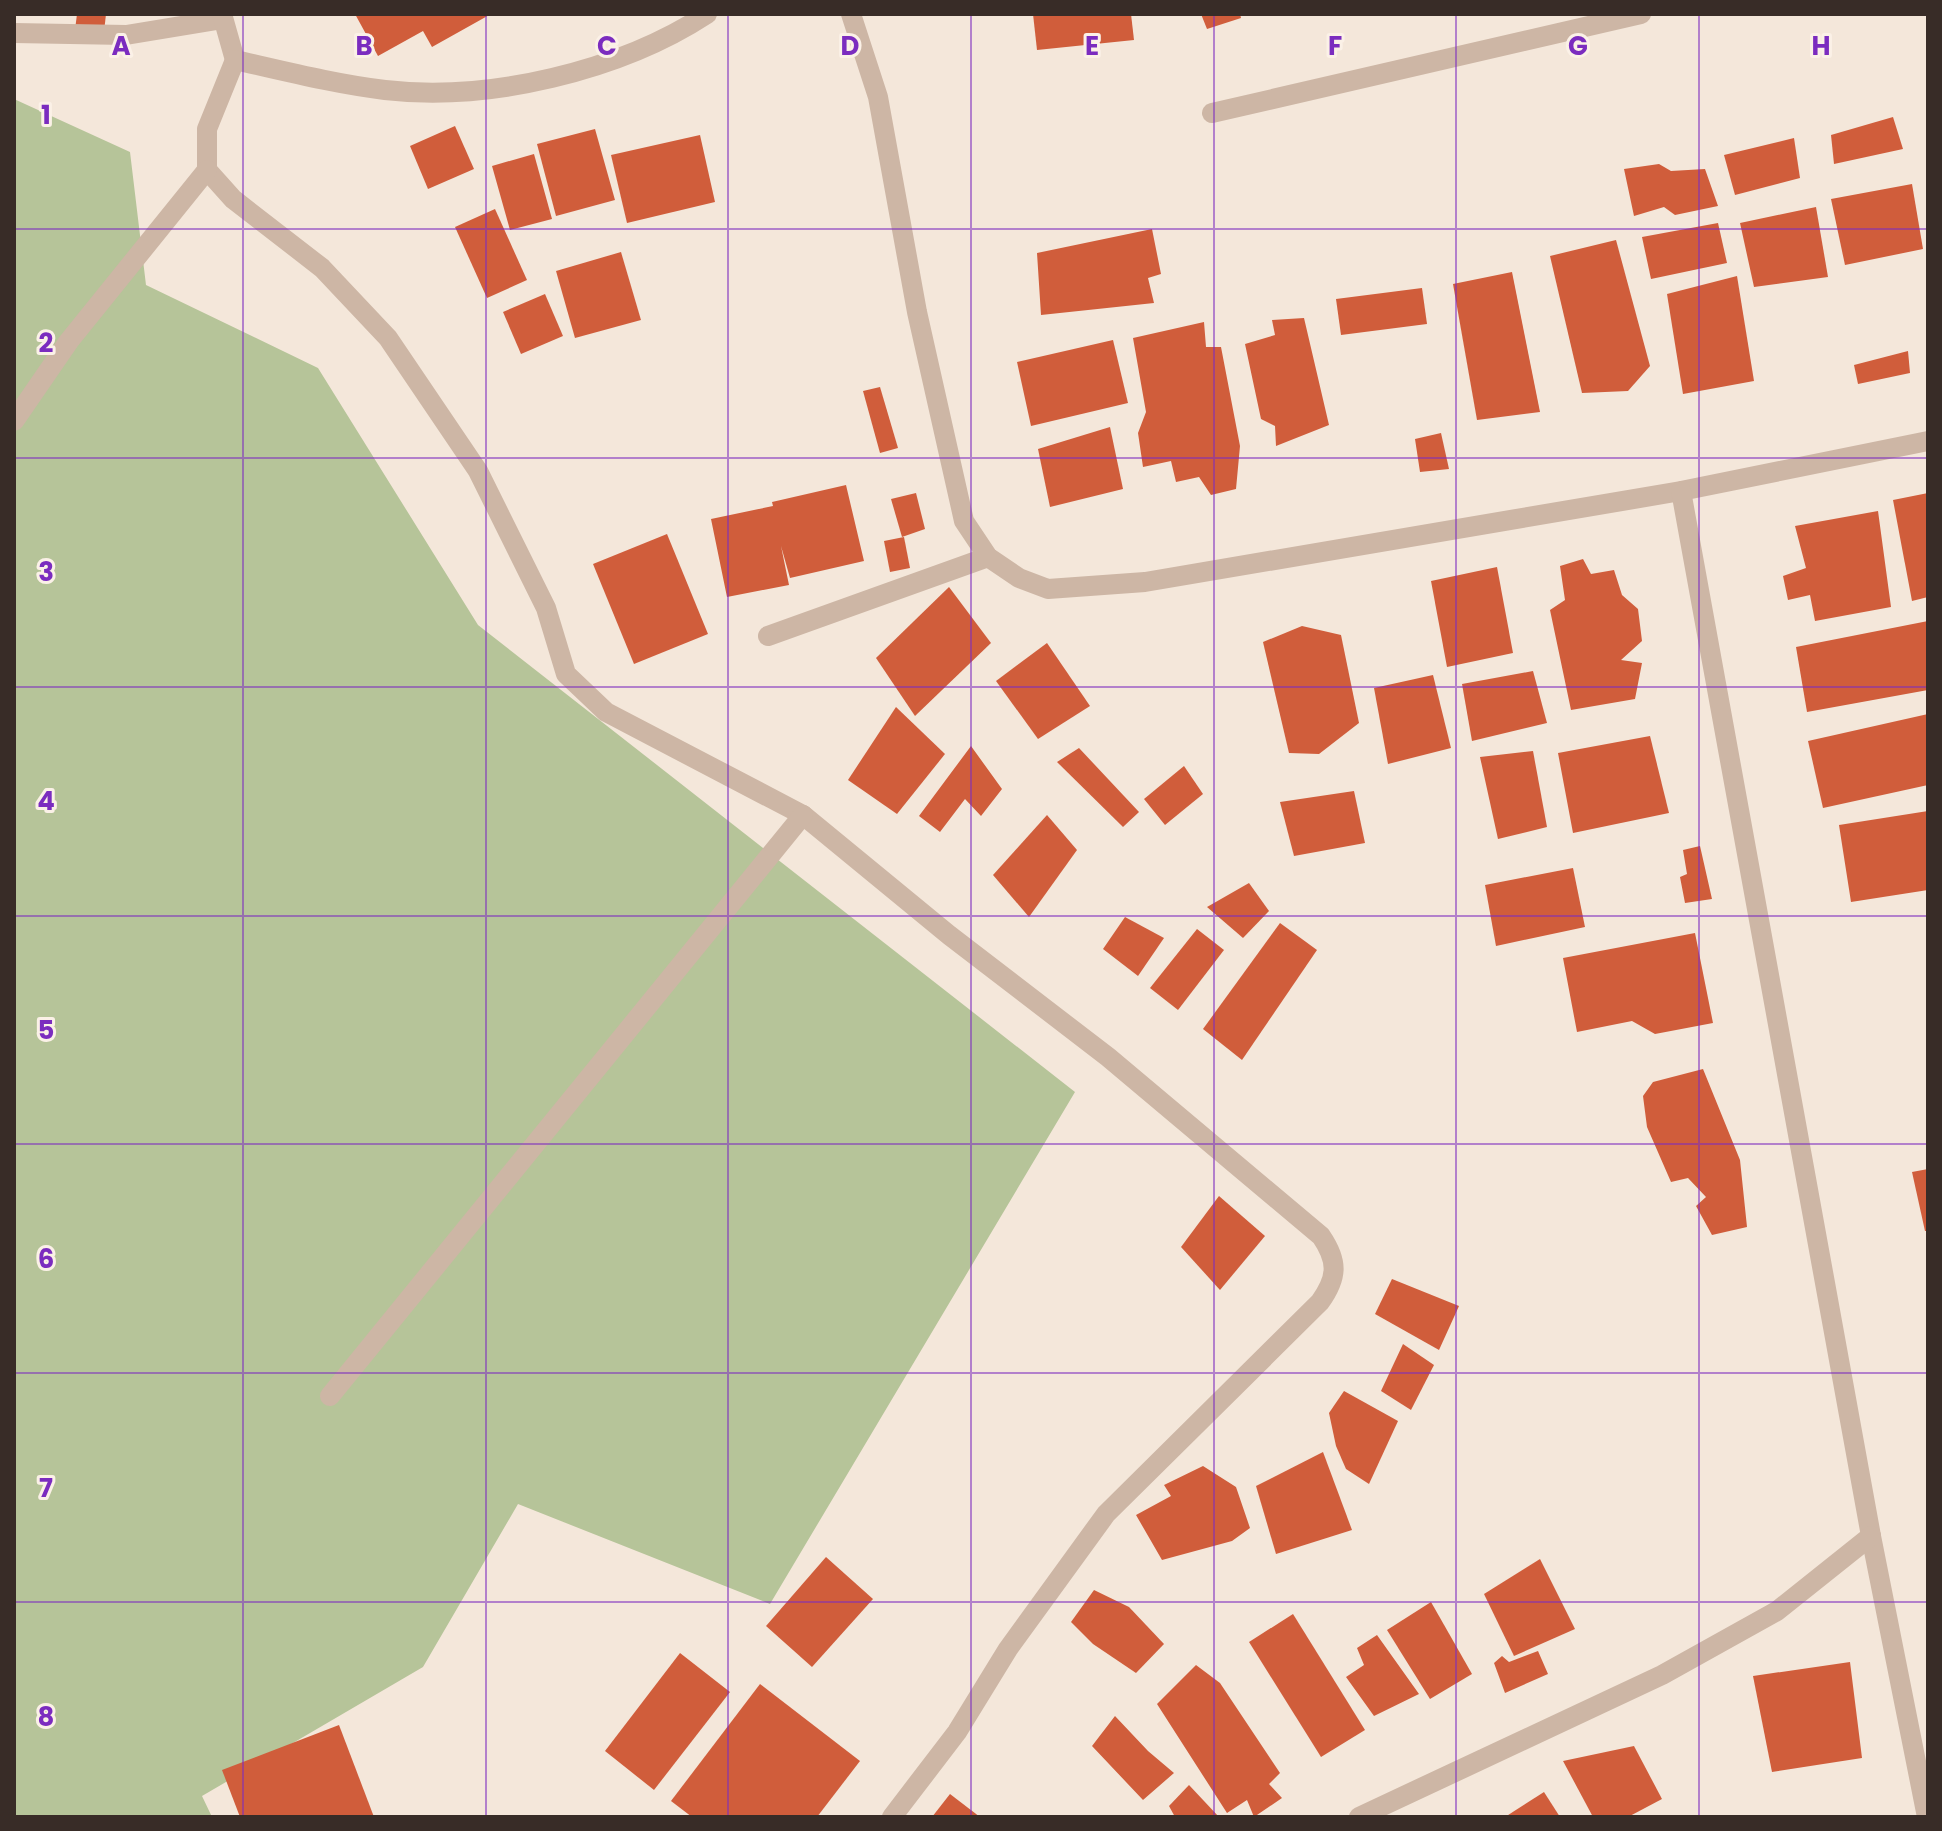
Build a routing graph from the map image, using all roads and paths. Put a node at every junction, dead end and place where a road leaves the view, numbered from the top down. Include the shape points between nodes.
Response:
1 (707, 14) edge
2 (851, 14) edge
3 (1641, 14) edge
4 (222, 16) edge
5 (14, 33) edge
6 (235, 60) junction
7 (1212, 113) dead end
8 (207, 170) junction
9 (14, 421) edge
10 (1928, 441) edge
11 (1681, 491) junction
12 (988, 557) junction
13 (768, 636) dead end
14 (803, 815) junction
15 (330, 1396) dead end
16 (1871, 1536) junction
17 (892, 1817) edge
18 (1359, 1817) edge
19 (1927, 1817) edge

1 - 6 street via 671,37 620,57 556,76 477,90 387,90
2 - 12 street via 878,97 917,312 964,521
3 - 7 street
4 - 5 street via 126,35
4 - 6 street
6 - 8 street via 207,129
8 - 9 street via 69,341
8 - 14 street via 233,199 322,268 388,338 478,471 546,608 566,674 606,712
10 - 11 street
11 - 12 street via 1145,582 1069,590 1019,578
11 - 16 street
12 - 13 street
14 - 15 street
14 - 17 street via 1108,1057 1321,1236 1335,1256 1334,1283 1320,1302 1106,1514 1008,1649 957,1732
16 - 18 street via 1777,1611 1662,1675
16 - 19 street

